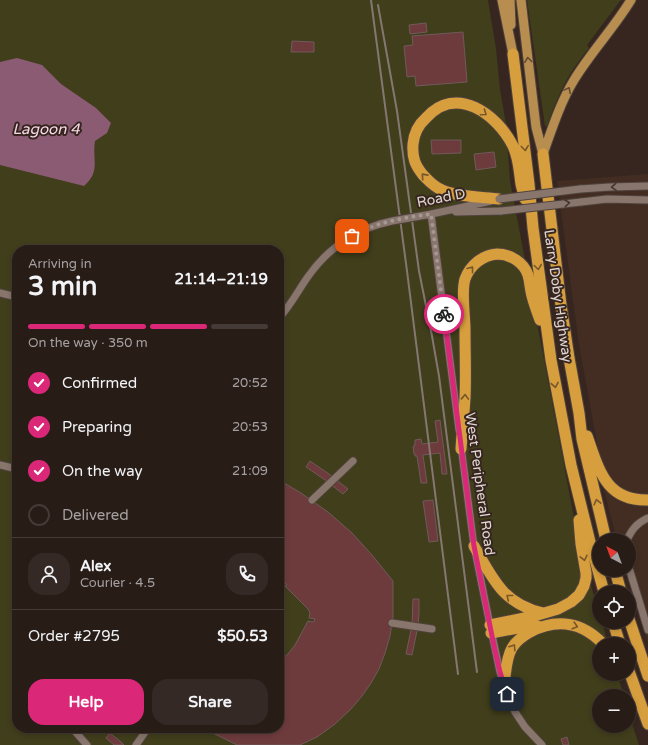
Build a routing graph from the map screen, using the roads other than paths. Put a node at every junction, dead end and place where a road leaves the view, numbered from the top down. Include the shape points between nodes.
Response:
1 (502, 0) edge
2 (510, 0) edge
3 (521, 0) edge
4 (631, 0) edge
5 (636, 0) edge
6 (626, 8) junction
7 (513, 54) junction
8 (543, 154) junction
9 (648, 186) edge
10 (499, 199) junction
11 (648, 200) edge
12 (428, 214) junction
13 (533, 228) junction
14 (0, 293) edge
15 (12, 296) edge
16 (284, 311) edge
17 (549, 347) junction
18 (579, 413) junction
19 (461, 449) junction
20 (353, 461) dead end
21 (0, 465) edge
22 (12, 468) edge
23 (577, 491) junction
24 (312, 500) dead end
25 (648, 500) edge
26 (648, 518) edge
27 (604, 533) edge
28 (630, 533) edge
29 (474, 546) junction
30 (632, 577) edge
31 (602, 585) edge
32 (544, 613) junction
33 (392, 623) dead end
34 (545, 626) junction
35 (432, 629) dead end
36 (490, 629) junction
37 (632, 629) edge
38 (648, 630) edge
39 (595, 637) edge
40 (648, 676) edge
41 (632, 681) edge
42 (504, 684) junction
43 (648, 724) edge
44 (76, 733) edge
45 (144, 733) edge
46 (87, 745) edge
47 (136, 745) edge
48 (542, 745) edge

1 - 7 main road, Larry Doby Highway
2 - 7 main road
8 -> 3 main road via 536,127
4 - 6 main road, Larry Doby Highway
5 - 6 main road
8 -> 6 main road, Larry Doby Highway via 573,81
7 -> 13 highway, Larry Doby Highway
8 - 18 highway, Larry Doby Highway via 562,312
9 -> 10 street, Road D, bridge via 580,189
10 - 12 street, Road D
10 -> 13 highway via 442,190 432,184 418,169 414,160 414,138 428,114 443,106 468,104 493,118 513,146 520,164 521,185
12 -> 11 street, bridge via 500,210 607,199
12 - 16 street, Road D, bridge via 380,224 352,236 330,251 312,271
12 - 19 street, West Peripheral Road
13 -> 17 highway, Larry Doby Highway
14 - 15 street
19 -> 17 highway via 465,398 464,287 465,278 473,265 487,256 503,255 513,258 523,267 528,275 532,297
17 -> 23 highway, Larry Doby Highway
18 - 25 highway via 600,470 608,483 626,497
27 -> 18 highway, Larry Doby Highway via 582,439
19 - 29 street, West Peripheral Road
20 - 24 street
21 - 22 street
23 - 31 highway, Larry Doby Highway
23 -> 32 highway via 585,582 582,591 571,602 562,608
26 - 28 street via 635,526
32 -> 29 highway via 521,605 503,592
29 - 36 street, West Peripheral Road
30 - 38 street
32 - 36 highway
33 - 35 street
34 - 36 highway
34 -> 39 highway via 563,623 577,626
42 -> 34 highway via 508,655 513,646 527,634
36 - 42 street, West Peripheral Road
37 - 40 highway
41 - 43 highway
42 - 48 street, West Peripheral Road via 520,720
44 - 46 street
45 - 47 street

